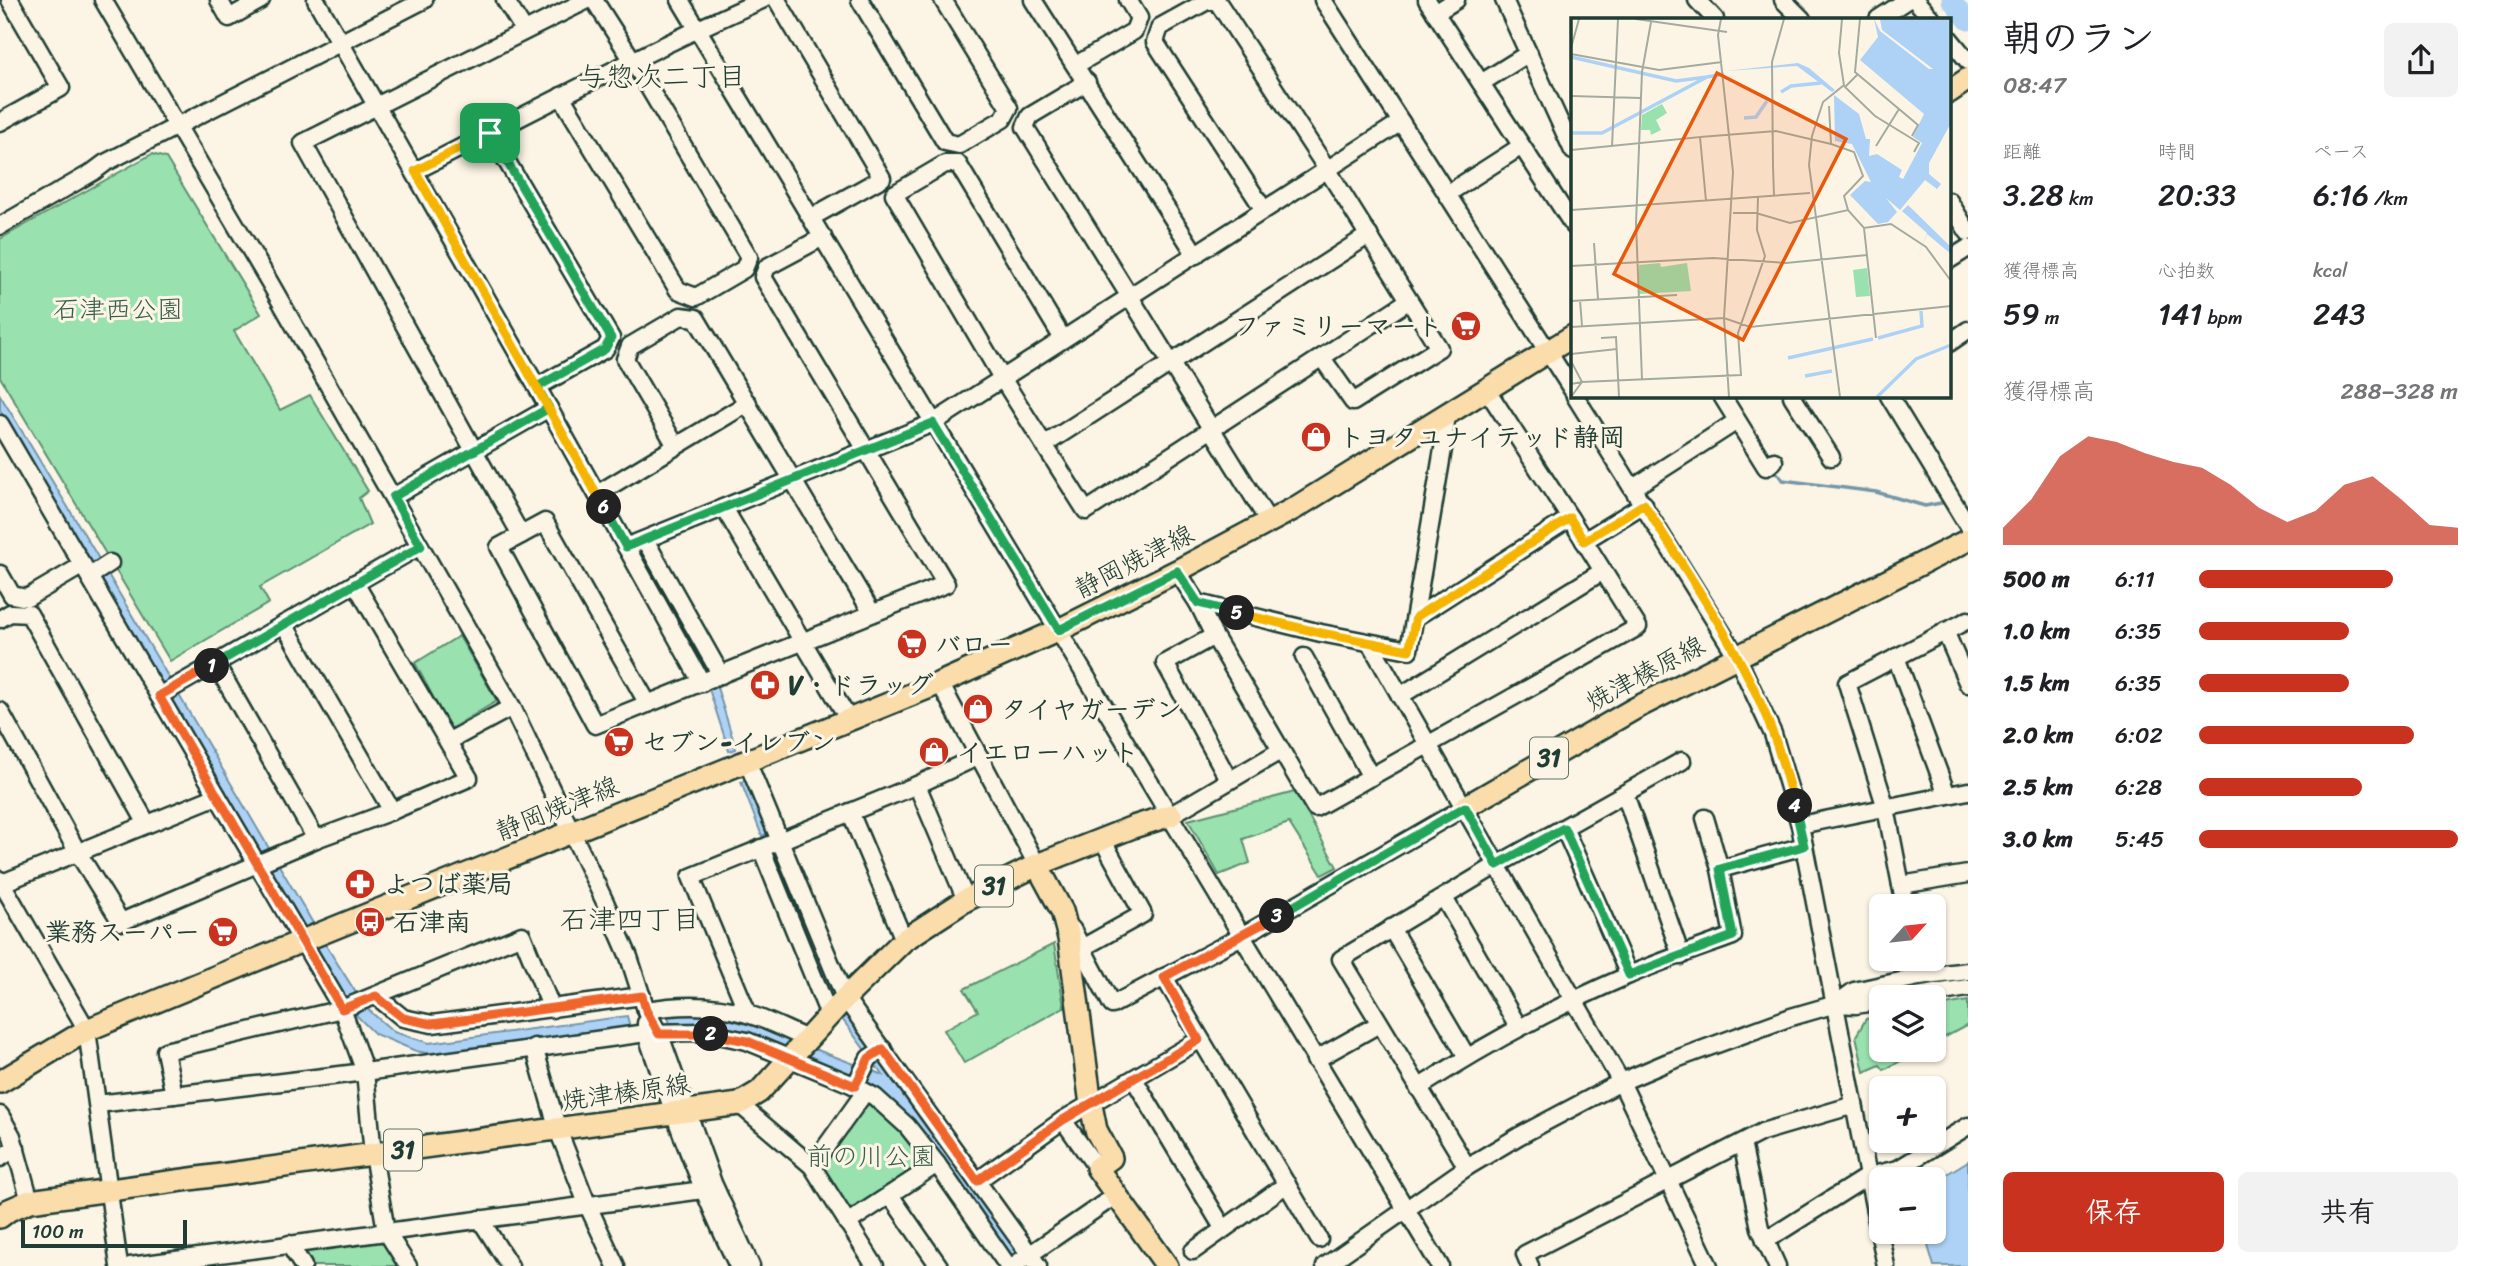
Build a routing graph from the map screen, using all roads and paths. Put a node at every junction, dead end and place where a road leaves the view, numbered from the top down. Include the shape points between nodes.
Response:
1 (10, 0) edge
2 (103, 0) edge
3 (219, 0) edge
4 (261, 0) edge
5 (316, 0) edge
6 (424, 0) edge
7 (505, 0) edge
8 (587, 0) edge
9 (594, 0) edge
10 (680, 0) edge
11 (762, 0) edge
12 (777, 0) edge
13 (860, 0) edge
14 (943, 0) edge
15 (1034, 0) edge
16 (1128, 0) edge
17 (1323, 0) edge
18 (1456, 0) edge
19 (1504, 0) edge
20 (1697, 0) edge
21 (1783, 0) edge
22 (1907, 0) edge
23 (1915, 0) edge
24 (1431, 6) edge
25 (1714, 18) edge
26 (1801, 18) edge
27 (1880, 18) edge
28 (1931, 18) edge
29 (697, 29) junction
30 (524, 30) junction
31 (1951, 40) edge
32 (341, 43) junction
33 (1529, 53) junction
34 (633, 61) junction
35 (1968, 61) edge
36 (1076, 65) junction
37 (1968, 79) edge
38 (1087, 82) junction
39 (1481, 83) junction
40 (1951, 91) edge
41 (561, 96) junction
42 (377, 106) junction
43 (0, 122) edge
44 (1401, 122) junction
45 (177, 127) junction
46 (490, 133) junction
47 (1520, 147) junction
48 (1571, 147) edge
49 (1327, 169) junction
50 (415, 171) junction
51 (1447, 194) junction
52 (1951, 204) edge
53 (1264, 210) junction
54 (812, 217) junction
55 (1571, 222) edge
56 (0, 226) edge
57 (1968, 232) edge
58 (1369, 235) junction
59 (824, 237) junction
60 (1968, 248) edge
61 (1196, 255) junction
62 (1951, 259) edge
63 (1129, 298) junction
64 (1408, 300) junction
65 (1968, 330) edge
66 (1571, 337) edge
67 (1063, 339) junction
68 (1951, 342) edge
69 (1548, 352) junction
70 (1322, 358) junction
71 (1170, 362) junction
72 (1002, 378) junction
73 (537, 387) junction
74 (1571, 388) edge
75 (1487, 390) junction
76 (1576, 397) edge
77 (1723, 397) edge
78 (1793, 397) edge
79 (1890, 397) edge
80 (748, 403) junction
81 (549, 408) junction
82 (1446, 416) junction
83 (1737, 421) junction
84 (933, 423) junction
85 (0, 424) edge
86 (1211, 427) junction
87 (1044, 445) junction
88 (676, 446) junction
89 (867, 449) junction
90 (473, 451) junction
91 (1831, 457) dead end
92 (1771, 463) dead end
93 (793, 479) junction
94 (1633, 488) junction
95 (597, 494) junction
96 (393, 497) junction
97 (1644, 504) junction
98 (724, 508) junction
99 (1570, 518) junction
100 (1269, 522) junction
101 (1968, 526) edge
102 (521, 535) junction
103 (645, 540) junction
104 (1968, 540) edge
105 (1584, 541) junction
106 (421, 546) junction
107 (626, 547) junction
108 (110, 563) dead end
109 (87, 571) junction
110 (1177, 571) junction
111 (1603, 571) junction
112 (0, 574) edge
113 (355, 583) junction
114 (1198, 603) junction
115 (872, 613) junction
116 (1416, 617) junction
117 (0, 619) edge
118 (1968, 620) edge
119 (284, 624) junction
120 (1059, 630) junction
121 (1945, 631) junction
122 (1214, 636) junction
123 (803, 642) junction
124 (1370, 643) junction
125 (1736, 656) junction
126 (1304, 657) dead end
127 (1896, 657) junction
128 (216, 664) junction
129 (721, 675) junction
130 (702, 683) junction
131 (940, 683) junction
132 (1968, 684) edge
133 (162, 695) junction
134 (1400, 696) junction
135 (648, 704) junction
136 (512, 707) junction
137 (0, 711) edge
138 (849, 720) junction
139 (449, 741) junction
140 (1429, 746) junction
141 (1280, 751) junction
142 (979, 756) junction
143 (747, 761) junction
144 (1682, 761) dead end
145 (1371, 777) junction
146 (1229, 780) junction
147 (917, 785) junction
148 (1968, 791) edge
149 (1625, 794) junction
150 (1947, 795) junction
151 (217, 796) junction
152 (1465, 807) junction
153 (1886, 808) junction
154 (392, 811) junction
155 (850, 812) junction
156 (1171, 815) junction
157 (1705, 818) dead end
158 (147, 824) junction
159 (1800, 825) junction
160 (1564, 828) junction
161 (571, 832) junction
162 (316, 839) junction
163 (1102, 839) junction
164 (780, 840) junction
165 (1804, 846) junction
166 (761, 848) junction
167 (78, 853) junction
168 (260, 864) junction
169 (1037, 865) junction
170 (1497, 865) junction
171 (1720, 869) junction
172 (1968, 874) edge
173 (1, 883) edge
174 (1901, 885) junction
175 (1903, 894) edge
176 (1444, 898) junction
177 (966, 900) junction
178 (1062, 911) junction
179 (1391, 928) junction
180 (1242, 936) junction
181 (310, 937) junction
182 (904, 940) junction
183 (1082, 948) junction
184 (1681, 956) junction
185 (1918, 971) edge
186 (1968, 971) edge
187 (1629, 975) junction
188 (1164, 977) junction
189 (1919, 977) junction
190 (1968, 988) edge
191 (1946, 991) edge
192 (1575, 999) junction
193 (357, 1003) junction
194 (644, 1003) junction
195 (1869, 1003) edge
196 (1836, 1004) junction
197 (838, 1005) junction
198 (552, 1009) junction
199 (748, 1014) junction
200 (1379, 1024) junction
201 (1519, 1028) junction
202 (87, 1030) junction
203 (652, 1033) junction
204 (1199, 1040) junction
205 (534, 1047) junction
206 (799, 1050) junction
207 (874, 1056) junction
208 (1467, 1057) junction
209 (1315, 1060) junction
210 (365, 1072) junction
211 (1134, 1079) junction
212 (0, 1082) edge
213 (1621, 1082) junction
214 (859, 1087) junction
215 (1419, 1088) junction
216 (174, 1095) junction
217 (97, 1104) junction
218 (739, 1104) junction
219 (1091, 1105) junction
220 (1854, 1105) junction
221 (680, 1114) junction
222 (0, 1115) edge
223 (1063, 1120) junction
224 (1968, 1126) edge
225 (558, 1130) junction
226 (1742, 1143) junction
227 (16, 1148) junction
228 (373, 1154) junction
229 (0, 1158) edge
230 (937, 1164) junction
231 (812, 1166) junction
232 (1468, 1167) junction
233 (1097, 1168) junction
234 (1868, 1176) junction
235 (1669, 1180) junction
236 (977, 1181) junction
237 (1287, 1184) junction
238 (110, 1189) junction
239 (703, 1191) junction
240 (890, 1195) junction
241 (1116, 1195) junction
242 (30, 1201) junction
243 (588, 1206) junction
244 (1407, 1207) junction
245 (0, 1217) edge
246 (480, 1219) junction
247 (847, 1223) junction
248 (1223, 1228) junction
249 (386, 1231) junction
250 (1319, 1239) dead end
251 (1765, 1241) junction
252 (289, 1244) junction
253 (1193, 1251) dead end
254 (213, 1260) edge
255 (1034, 1260) edge
256 (119, 1266) edge
257 (130, 1266) edge
258 (303, 1266) edge
259 (408, 1266) edge
260 (510, 1266) edge
261 (617, 1266) edge
262 (738, 1266) edge
263 (751, 1266) edge
264 (875, 1266) edge
265 (939, 1266) edge
266 (1011, 1266) edge
267 (1167, 1266) edge
268 (1325, 1266) edge
269 (1440, 1266) edge
270 (1530, 1266) edge
271 (1709, 1266) edge
272 (1777, 1266) edge
273 (1886, 1266) edge

1 - 43 street via 61,88
2 - 45 street
3 - 4 street via 229,18
5 - 32 street
6 - 32 street
7 - 30 street
8 - 30 street
9 - 34 street
10 - 29 street
11 - 29 street
12 - 54 street via 882,178
13 - 14 street via 945,142 959,145 1003,119 1009,108
15 - 36 street
16 - 36 street via 1139,18 1134,31
17 - 44 street
18 - 24 street
19 - 33 street
20 - 25 street
21 - 26 street
22 - 27 street
23 - 28 street
24 - 39 street
29 - 34 street
29 - 54 street
30 - 42 street
31 - 35 street
32 - 42 street
32 - 45 street
33 - 39 street
33 - 48 street
34 - 41 street
34 - 41 street via 750,257 744,270 696,297 678,290
36 - 38 street
37 - 40 main road
38 - 61 street
38 - 63 street via 1030,116 1025,127
39 - 47 street
41 - 46 street
42 - 50 street
42 - 90 street via 303,143
44 - 49 street
44 - 51 street
45 - 56 street via 105,163
45 - 96 street
46 - 50 street
46 - 73 street via 611,338 605,349
47 - 51 street
47 - 55 street
49 - 53 street
49 - 53 street via 1217,1 1207,1 1160,27 1155,42
49 - 58 street
50 - 73 street
51 - 69 street
52 - 57 street
53 - 61 street
54 - 59 street
58 - 64 street
58 - 71 street
59 - 84 street
59 - 89 street via 766,267 763,277
60 - 62 street
61 - 63 street
63 - 67 street
63 - 71 street
64 - 70 street
64 - 70 street via 1439,348 1353,402
65 - 68 street
66 - 69 main road, 静岡焼津線
67 - 72 street
67 - 72 street via 958,164 946,164 894,194
69 - 74 street
69 - 75 main road, 静岡焼津線
70 - 86 street
71 - 86 street
71 - 87 street
72 - 84 street
72 - 87 street
73 - 81 street
75 - 82 main road, 静岡焼津線
75 - 99 street
76 - 94 street
77 - 83 street
78 - 91 street
79 - 101 street
80 - 88 street
80 - 88 street via 696,318 681,316 630,345 625,359
80 - 93 street
81 - 90 street
81 - 95 street
82 - 100 main road, 静岡焼津線
82 - 116 street
83 - 92 street via 1766,467
83 - 94 street
84 - 89 street
84 - 120 street
85 - 109 street
86 - 87 street via 1086,511
86 - 100 street
88 - 95 street
89 - 93 street
89 - 115 street via 946,584
90 - 96 street
90 - 102 street
93 - 98 street
93 - 115 street
94 - 97 street
95 - 107 street
96 - 106 street
97 - 105 street
97 - 125 street
98 - 103 street
98 - 123 street
99 - 105 street
99 - 116 street
100 - 110 main road, 静岡焼津線
102 - 135 street via 545,522
102 - 135 street via 499,547 596,725
103 - 107 street
103 - 129 street
104 - 125 main road, 焼津榛原線 / 31
105 - 111 street
106 - 113 street
106 - 136 street
107 - 130 street
108 - 109 street
109 - 112 street via 27,598 12,595
109 - 133 street
110 - 114 street
110 - 120 main road, 静岡焼津線
111 - 134 street
111 - 140 street via 1638,627
113 - 119 street
113 - 139 street
114 - 122 street
114 - 124 street
115 - 123 street
116 - 124 street via 1409,650
117 - 158 street via 10,613 29,614
118 - 121 street
119 - 128 street
119 - 154 street
120 - 131 main road, 静岡焼津線
120 - 156 street
121 - 127 street
121 - 132 street
122 - 141 street
122 - 146 street via 1165,663
123 - 129 street
123 - 138 street
124 - 134 street
125 - 152 main road, 焼津榛原線 / 31
125 - 159 street via 1773,734
126 - 145 street
127 - 150 street
127 - 153 street via 1847,683
128 - 133 street
128 - 162 street
129 - 130 street
130 - 135 street
131 - 138 main road, 静岡焼津線
131 - 142 street
133 - 151 street
134 - 140 street
136 - 139 street
136 - 161 street
137 - 167 street
138 - 143 main road, 静岡焼津線
139 - 154 street via 469,778
140 - 145 street
140 - 152 street
141 - 145 street via 1315,808
141 - 146 street
142 - 147 street
142 - 169 street
143 - 161 main road, 静岡焼津線
143 - 164 street
144 - 149 street
146 - 156 street
147 - 155 street
147 - 177 street
148 - 150 street
149 - 160 street
149 - 184 street
150 - 153 street
151 - 158 street
151 - 168 street
152 - 170 street
152 - 180 street
153 - 159 street
153 - 174 street
154 - 162 street
155 - 164 street
155 - 182 street
156 - 163 main road, 焼津榛原線 / 31
156 - 180 street
157 - 171 street
158 - 167 street
159 - 165 street
160 - 170 street
160 - 187 street
161 - 181 main road, 静岡焼津線
161 - 194 street via 629,957
162 - 168 street
163 - 169 main road, 焼津榛原線 / 31
163 - 183 street via 1143,914
164 - 166 street
164 - 197 street
165 - 171 street
165 - 196 street
166 - 197 street
166 - 199 street via 691,877
167 - 168 street via 121,922
167 - 173 street
168 - 181 street
169 - 177 main road, 焼津榛原線 / 31
169 - 178 main road
170 - 176 street
170 - 192 street
171 - 184 street via 1733,936
172 - 174 street
173 - 202 street
174 - 175 street
176 - 179 street
176 - 201 street
177 - 182 main road, 焼津榛原線 / 31
178 - 183 street
178 - 219 main road
179 - 200 street via 1341,959
179 - 208 street
180 - 188 street
180 - 209 street
181 - 193 street
181 - 202 main road, 静岡焼津線
182 - 197 main road, 焼津榛原線 / 31
183 - 188 street via 1112,1005
184 - 187 street
185 - 189 street
186 - 189 street
187 - 192 street
188 - 204 street
189 - 196 street via 1854,990
190 - 191 street
192 - 201 street
192 - 213 street
193 - 198 street via 432,1024
193 - 198 street via 522,935
193 - 210 street
193 - 216 street via 165,1051
194 - 198 street
194 - 199 street via 706,1006
194 - 203 street
195 - 196 street
196 - 213 street
196 - 220 street
197 - 206 main road, 焼津榛原線 / 31
197 - 207 street
199 - 206 street
200 - 209 street
200 - 215 street
201 - 208 street
202 - 212 main road, 静岡焼津線
202 - 217 street
203 - 205 street
203 - 206 street via 703,1032
203 - 221 street
204 - 211 street
204 - 237 street
205 - 210 street
205 - 225 street
206 - 214 street
206 - 218 main road, 焼津榛原線 / 31 via 759,1092
207 - 214 street
207 - 236 street
208 - 215 street
209 - 244 street
210 - 216 street
210 - 228 street
211 - 219 street
211 - 248 street
213 - 232 street
213 - 235 street
214 - 230 street via 907,1126
214 - 231 street
215 - 232 street
216 - 217 street
217 - 238 street
218 - 221 main road, 焼津榛原線 / 31
218 - 231 street
219 - 223 street
219 - 233 main road via 1096,1130 1111,1158
220 - 226 street via 1762,1132
220 - 234 street
221 - 225 main road, 焼津榛原線 / 31
221 - 239 street
221 - 263 street
222 - 227 street
223 - 233 street
223 - 236 street
224 - 234 street via 1898,1169
225 - 228 main road, 焼津榛原線 / 31
225 - 243 street
226 - 235 street
226 - 251 street
227 - 229 street
227 - 242 street
228 - 238 main road, 焼津榛原線 / 31
228 - 249 street
230 - 240 street
230 - 266 street
231 - 247 street
232 - 244 street
233 - 241 main road
234 - 251 street
234 - 273 street
235 - 270 street via 1525,1254
235 - 271 street
236 - 255 street
237 - 248 street
237 - 250 street
238 - 242 main road, 焼津榛原線 / 31
238 - 256 street
239 - 243 street
239 - 262 street
240 - 247 street
240 - 265 street
241 - 255 street
241 - 267 main road
242 - 245 main road, 焼津榛原線 / 31
243 - 246 street
243 - 261 street
244 - 268 street
244 - 269 street
246 - 249 street
246 - 260 street
247 - 264 street
248 - 253 street
249 - 252 street
249 - 259 street
251 - 272 street
252 - 254 street
252 - 258 street
254 - 257 street
255 - 266 street

